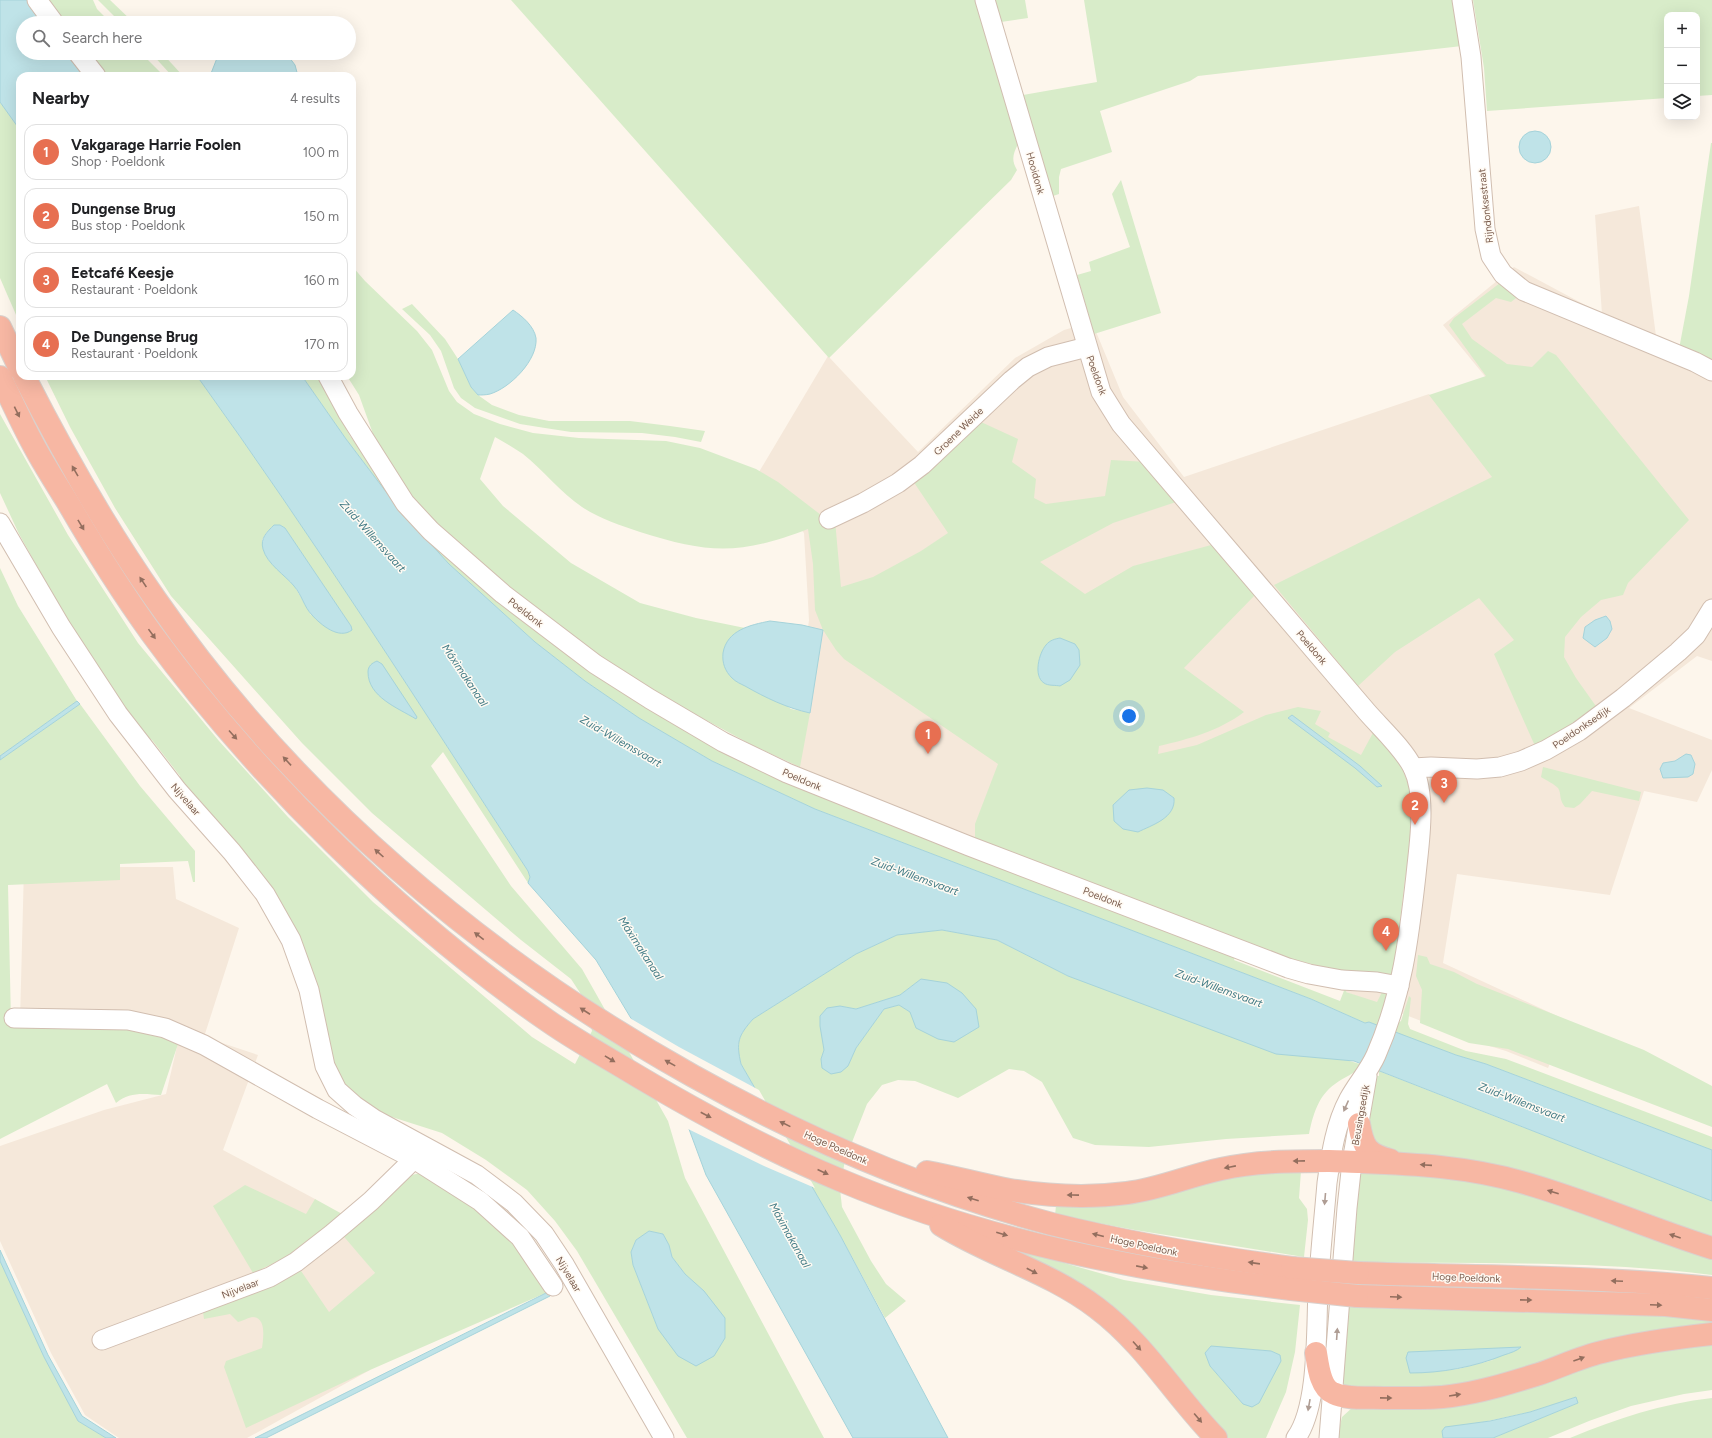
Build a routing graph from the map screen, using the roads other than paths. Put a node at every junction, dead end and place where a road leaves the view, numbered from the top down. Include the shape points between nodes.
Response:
1 (37, 0) edge
2 (985, 0) edge
3 (1462, 0) edge
4 (49, 16) edge
5 (83, 60) edge
6 (93, 72) edge
7 (0, 326) edge
8 (1087, 347) junction
9 (16, 360) edge
10 (1712, 371) edge
11 (0, 377) edge
12 (26, 380) edge
13 (330, 380) edge
14 (829, 520) dead end
15 (0, 523) edge
16 (1712, 609) edge
17 (1413, 768) junction
18 (1400, 986) junction
19 (14, 1018) dead end
20 (1367, 1073) junction
21 (337, 1090) junction
22 (318, 1109) junction
23 (1359, 1124) junction
24 (431, 1149) junction
25 (414, 1159) junction
26 (1330, 1161) junction
27 (1352, 1162) junction
28 (1399, 1163) junction
29 (884, 1168) junction
30 (911, 1206) junction
31 (1712, 1248) edge
32 (1291, 1278) junction
33 (553, 1286) dead end
34 (1712, 1288) edge
35 (1712, 1310) edge
36 (1712, 1334) edge
37 (102, 1340) dead end
38 (1316, 1353) junction
39 (1332, 1393) junction
40 (664, 1438) edge
41 (1216, 1438) edge
42 (1296, 1438) edge
43 (1311, 1438) edge
44 (1329, 1438) edge

1 - 4 street
2 - 8 street, Hooidonk
3 - 10 street, Rijndonksestraat via 1471,57 1485,229 1491,256 1504,274 1524,291 1696,362
5 - 6 street
7 - 9 highway
8 - 14 street, Groene Weide via 1048,357 1028,367 922,465 898,483
8 - 17 street, Poeldonk via 1101,392 1121,424 1366,712 1405,754
11 -> 30 highway, Hoge Poeldonk via 33,444 84,530 133,607 179,668 230,731 301,809 405,908 456,951 553,1024 648,1083 756,1141 841,1180
29 -> 12 highway, Hoge Poeldonk via 816,1139 726,1094 618,1032 510,960 426,894 354,830 283,757 217,680 156,600 122,549 52,432
13 - 18 street, Poeldonk via 405,504 451,550 503,594 595,664 723,742 787,773 876,810 1288,968 1342,980
15 - 21 street, Nijvelaar via 61,627 118,714 177,790 265,894 291,940 309,990 325,1066
16 - 17 street, Poeldonksedijk via 1696,635 1678,652 1617,703 1546,750 1500,767
17 - 18 street, Poeldonk via 1417,781 1421,822 1408,947
18 - 20 street, Poeldonk via 1376,1055
19 - 22 street, Nijvelaar via 128,1020 165,1028 204,1045
20 - 23 street, Beusingsedijk
20 -> 26 street, Beusingsedijk via 1349,1099 1341,1118
21 - 22 street
21 - 24 street, Nijvelaar via 354,1106 374,1119
22 - 25 street, Nijvelaar
23 - 27 street, Beusingsedijk
23 - 28 highway via 1362,1141 1371,1153
24 - 25 street, Nijvelaar
24 - 40 street, Nijvelaar via 476,1175 508,1198 544,1234 564,1264
25 - 33 street, Nijvelaar via 480,1201 520,1237
25 - 37 street, Nijvelaar via 371,1201 296,1262 270,1277
26 - 27 highway
26 -> 29 highway via 1243,1164 1150,1189 1092,1196 1011,1190 919,1170
26 -> 38 street, Beusingsedijk via 1319,1282
27 - 28 highway
39 -> 27 street, Beusingsedijk via 1346,1208
31 -> 28 highway via 1522,1182 1459,1169
32 -> 29 highway, Hoge Poeldonk via 1051,1224
30 -> 32 highway, Hoge Poeldonk via 1009,1236 1127,1264 1213,1280
30 -> 41 highway via 959,1236 1024,1266 1097,1308 1157,1367
34 -> 32 highway, Hoge Poeldonk, bridge via 1562,1279 1358,1273
32 -> 35 highway, Hoge Poeldonk, bridge via 1357,1296 1666,1305
39 -> 36 highway via 1356,1397 1451,1396 1513,1382 1600,1352 1664,1339
38 - 39 highway via 1318,1368
38 -> 42 street, Beusingsedijk via 1306,1419
39 - 44 street, Beusingsedijk
42 - 43 street

